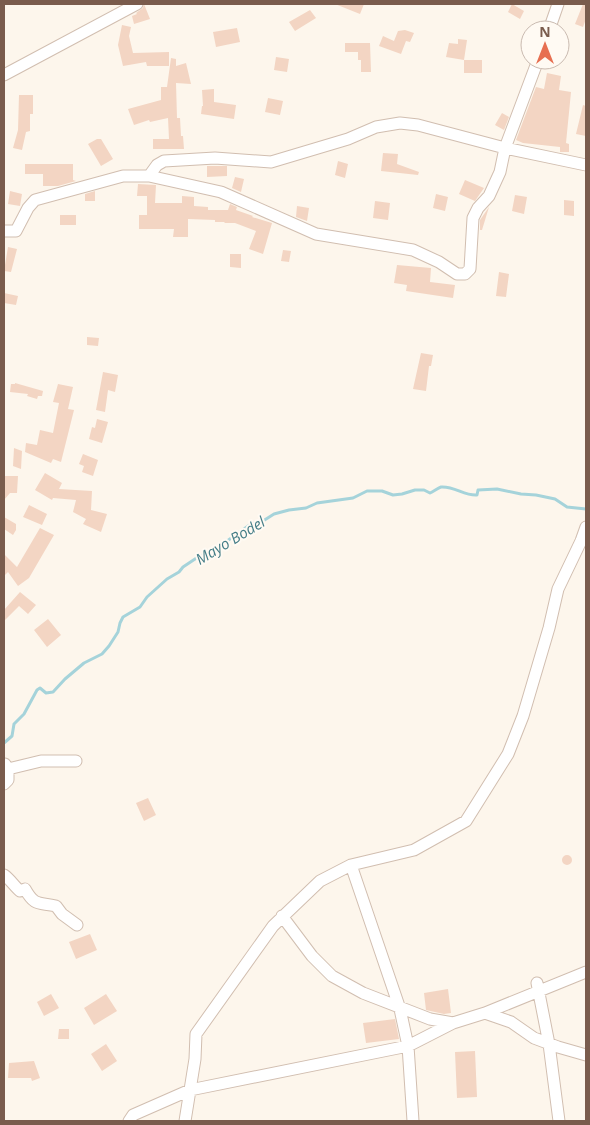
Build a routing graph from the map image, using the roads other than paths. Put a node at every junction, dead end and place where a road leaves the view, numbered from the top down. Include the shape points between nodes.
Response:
1 (137, 4) edge
2 (558, 4) edge
3 (552, 20) edge
4 (534, 70) edge
5 (4, 75) edge
6 (505, 148) junction
7 (586, 165) edge
8 (148, 176) junction
9 (4, 231) edge
10 (586, 527) edge
11 (76, 762) dead end
12 (6, 766) edge
13 (4, 784) edge
14 (351, 866) junction
15 (4, 875) edge
16 (282, 916) junction
17 (77, 925) dead end
18 (586, 972) edge
19 (538, 987) junction
20 (400, 1009) junction
21 (485, 1013) junction
22 (453, 1022) junction
23 (548, 1044) junction
24 (408, 1046) junction
25 (586, 1055) edge
26 (190, 1090) junction
27 (129, 1121) edge
28 (186, 1121) edge
29 (413, 1121) edge
30 (559, 1121) edge

1 - 5 street
2 - 3 street
4 - 6 street
6 - 7 street
6 - 8 street via 400,123 376,127 348,139 271,162 215,158 164,161
6 - 8 street via 500,172 489,196 473,218 470,269 465,274 456,274 413,250 316,234 221,192
8 - 9 street via 122,176 35,200 16,230
10 - 14 street via 558,589 523,716 508,754 466,820 414,850
11 - 12 street via 41,761
12 - 13 street via 8,780
14 - 16 street via 320,881
14 - 20 street
15 - 17 street via 20,891 25,889 37,904 56,906
16 - 20 street via 312,956 332,976
16 - 26 street via 196,1034
18 - 19 street
19 - 21 street
19 - 23 street
20 - 22 street via 430,1019
20 - 24 street
21 - 22 street
21 - 23 street via 511,1022
22 - 24 street
23 - 25 street
23 - 30 street
24 - 26 street
24 - 29 street
26 - 27 street via 133,1115
26 - 28 street

